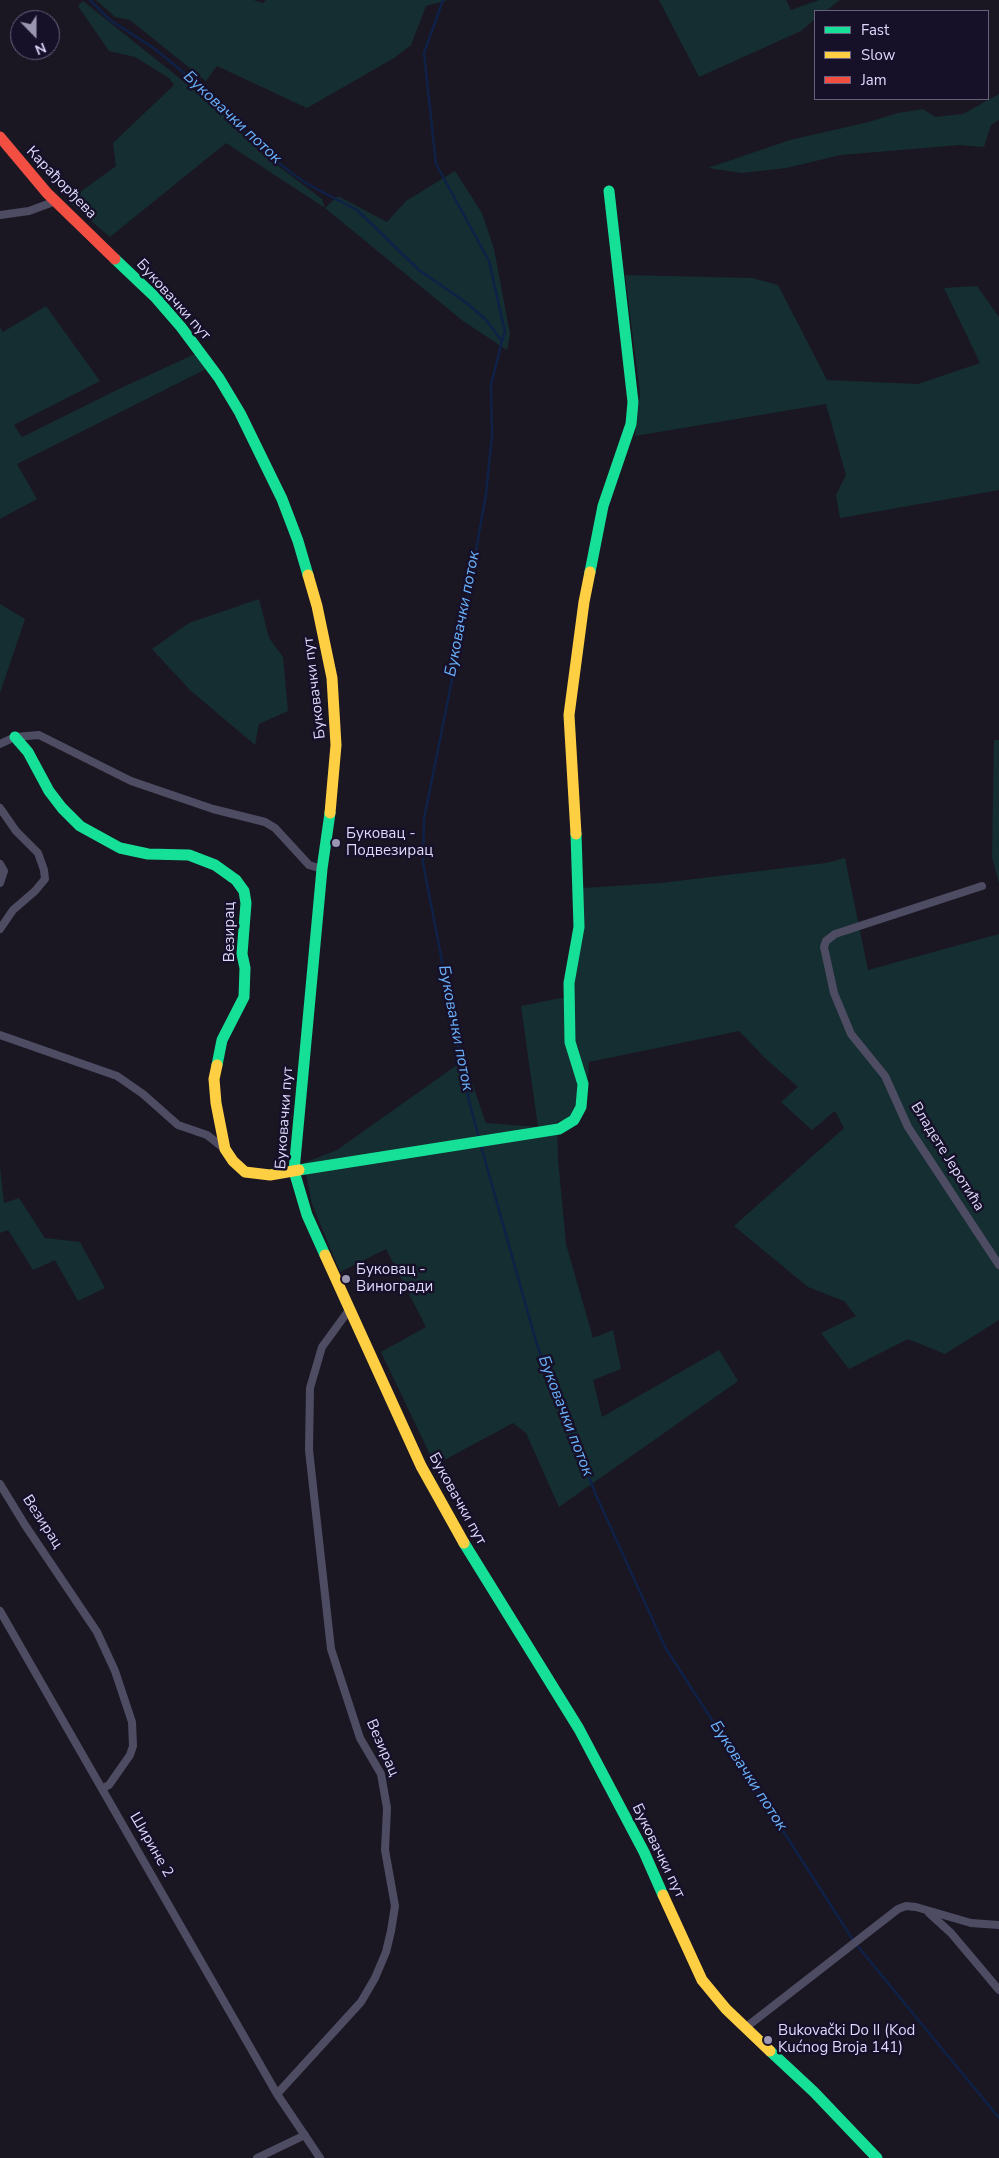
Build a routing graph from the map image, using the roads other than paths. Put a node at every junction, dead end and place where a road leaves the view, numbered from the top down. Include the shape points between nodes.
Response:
1 (0, 137) edge
2 (609, 191) dead end
3 (56, 201) junction
4 (0, 215) edge
5 (104, 247) joint
6 (15, 737) junction
7 (0, 744) edge
8 (0, 808) edge
9 (0, 864) edge
10 (322, 869) junction
11 (0, 883) edge
12 (982, 886) dead end
13 (0, 929) edge
14 (0, 1035) edge
15 (225, 1149) junction
16 (294, 1171) junction
17 (999, 1265) edge
18 (349, 1310) junction
19 (0, 1484) edge
20 (0, 1612) edge
21 (103, 1788) junction
22 (928, 1912) junction
23 (999, 1925) edge
24 (999, 1990) edge
25 (745, 2028) junction
26 (277, 2094) junction
27 (305, 2135) junction
28 (257, 2158) edge
29 (320, 2158) edge
30 (877, 2158) edge

1 - 3 street, Карађорђева
2 - 16 street via 633,402 631,424 603,506 584,602 569,716 579,891 579,927 569,982 570,1042 583,1084 582,1107 574,1120 560,1129
3 - 4 street via 29,211
3 - 5 street, Карађорђева
5 - 10 street, Буковачки пут via 155,297 219,378 264,460 298,541 324,633 335,702 336,766
6 - 7 street
6 - 10 street via 39,735 131,780 213,809 265,822 275,828 309,865
6 - 15 street, Везирац via 28,752 49,791 80,826 120,848 148,854 189,855 215,865 236,880 244,891 244,997 222,1040 214,1079
8 - 13 street via 16,831 38,853 44,879 13,910
9 - 11 street via 4,871
10 - 16 street, Буковачки пут
12 - 17 street, Владете Јеротића via 835,934 824,947 834,993 851,1034 885,1076 908,1127
14 - 15 street via 117,1076 178,1125 207,1135
15 - 16 street, Везирац via 245,1172 270,1175
16 - 18 street, Буковачки пут via 307,1215
18 - 25 street, Буковачки пут via 421,1466 479,1570 579,1728 647,1859 696,1968 716,1998
18 - 26 street, Везирац via 322,1347 310,1388 309,1450 331,1650 360,1738 381,1774 387,1808 385,1850 395,1906 386,1952 361,2002
19 - 21 street, Везирац via 97,1632 115,1670 132,1722 133,1746 109,1785
20 - 21 street, Ширине 2
21 - 26 street, Ширине 2
22 - 23 street via 972,1923
22 - 24 street via 951,1932
22 - 25 street via 916,1907 898,1908
25 - 30 street, Буковачки пут
26 - 27 street
27 - 28 street
27 - 29 street

